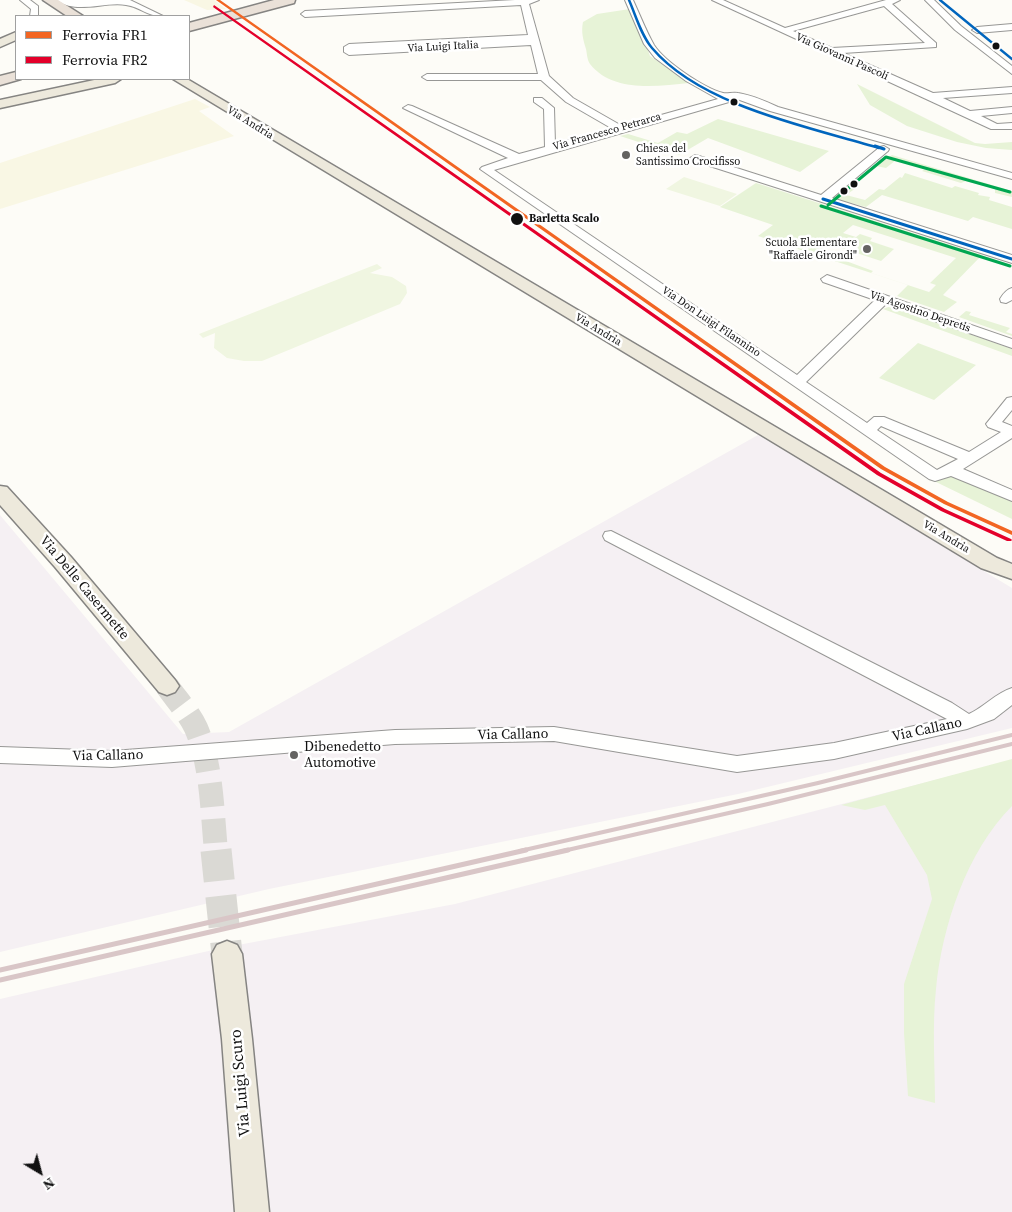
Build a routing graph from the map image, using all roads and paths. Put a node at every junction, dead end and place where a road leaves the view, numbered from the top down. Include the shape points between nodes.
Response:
1 (24, 0) edge
2 (34, 0) edge
3 (49, 0) edge
4 (60, 0) edge
5 (270, 0) edge
6 (289, 0) edge
7 (536, 0) edge
8 (629, 0) edge
9 (635, 0) edge
10 (716, 0) edge
11 (896, 0) edge
12 (929, 0) edge
13 (940, 0) edge
14 (526, 2) junction
15 (886, 3) junction
16 (305, 14) dead end
17 (34, 15) edge
18 (53, 15) edge
19 (74, 15) edge
20 (157, 15) edge
21 (190, 22) edge
22 (190, 27) edge
23 (1012, 27) edge
24 (977, 30) junction
25 (783, 31) junction
26 (15, 37) edge
27 (535, 39) junction
28 (0, 43) edge
29 (349, 50) dead end
30 (828, 51) junction
31 (1012, 59) edge
32 (15, 68) edge
33 (1012, 71) edge
34 (0, 73) edge
35 (15, 75) edge
36 (427, 77) dead end
37 (544, 77) junction
38 (0, 80) edge
39 (94, 80) edge
40 (108, 80) edge
41 (179, 80) edge
42 (81, 86) junction
43 (1012, 90) edge
44 (931, 96) junction
45 (732, 97) junction
46 (538, 100) dead end
47 (0, 104) edge
48 (408, 108) dead end
49 (1012, 110) edge
50 (968, 114) junction
51 (1012, 126) edge
52 (620, 128) junction
53 (887, 146) junction
54 (550, 149) junction
55 (518, 158) junction
56 (695, 158) dead end
57 (486, 168) joint
58 (1012, 176) edge
59 (1012, 185) edge
60 (823, 199) junction
61 (1012, 259) edge
62 (827, 279) dead end
63 (884, 299) junction
64 (1012, 344) edge
65 (799, 382) junction
66 (1012, 402) edge
67 (868, 430) junction
68 (1012, 431) edge
69 (970, 458) junction
70 (951, 470) junction
71 (0, 492) edge
72 (1012, 496) edge
73 (611, 536) dead end
74 (1012, 572) edge
75 (166, 686) tunnel mouth
76 (1012, 695) edge
77 (967, 722) junction
78 (0, 755) edge
79 (227, 954) tunnel mouth
80 (252, 1212) edge

1 - 17 street via 35,8
2 - 18 highway
3 - 19 highway
4 - 20 street via 76,4 128,2
5 - 21 highway
6 - 22 highway
7 - 14 street
8 - 45 street via 651,48 664,62 684,76
9 - 45 street via 674,61
10 - 25 street, Via Giovanni Pascoli
11 - 15 street
12 - 33 street
13 - 24 street
14 - 16 street
14 - 27 street
15 - 25 street
15 - 30 street via 933,45
23 - 24 street
24 - 31 street
25 - 30 street, Via Giovanni Pascoli
26 - 28 main road
27 - 29 street, Via Luigi Italia
27 - 37 street
30 - 44 street, Via Giovanni Pascoli
32 - 34 highway
35 - 38 highway
36 - 37 street
37 - 52 street via 556,90
39 - 42 main road
40 - 42 main road
41 - 74 main road, Via Andria via 989,563
42 - 47 main road
43 - 44 street
44 - 50 street, Via Giovanni Pascoli
45 - 52 street, Via Francesco Petrarca via 668,111
45 - 53 street via 768,113
46 - 54 street via 549,108
48 - 55 street
49 - 50 street
50 - 51 street, Via Giovanni Pascoli via 995,127
52 - 54 street, Via Francesco Petrarca
53 - 58 street
53 - 59 street
53 - 60 street
54 - 55 street, Via Francesco Petrarca
55 - 57 street, Via Francesco Petrarca
56 - 60 street
57 - 65 street, Via Don Luigi Filannino
60 - 61 street
62 - 63 street, Via Agostino Depretis
63 - 64 street, Via Agostino Depretis
63 - 65 street
65 - 67 street, Via Don Luigi Filannino
66 - 68 street via 992,424
67 - 69 street via 878,420
67 - 70 street, Via Don Luigi Filannino via 934,476
68 - 69 street
69 - 70 street
70 - 72 street
71 - 75 main road, Via Delle Casermette
73 - 77 street
76 - 77 street, Via Callano via 987,714
77 - 78 street, Via Callano via 834,751 737,764 554,734 395,737 112,759
79 - 80 main road, Via Luigi Scuro

